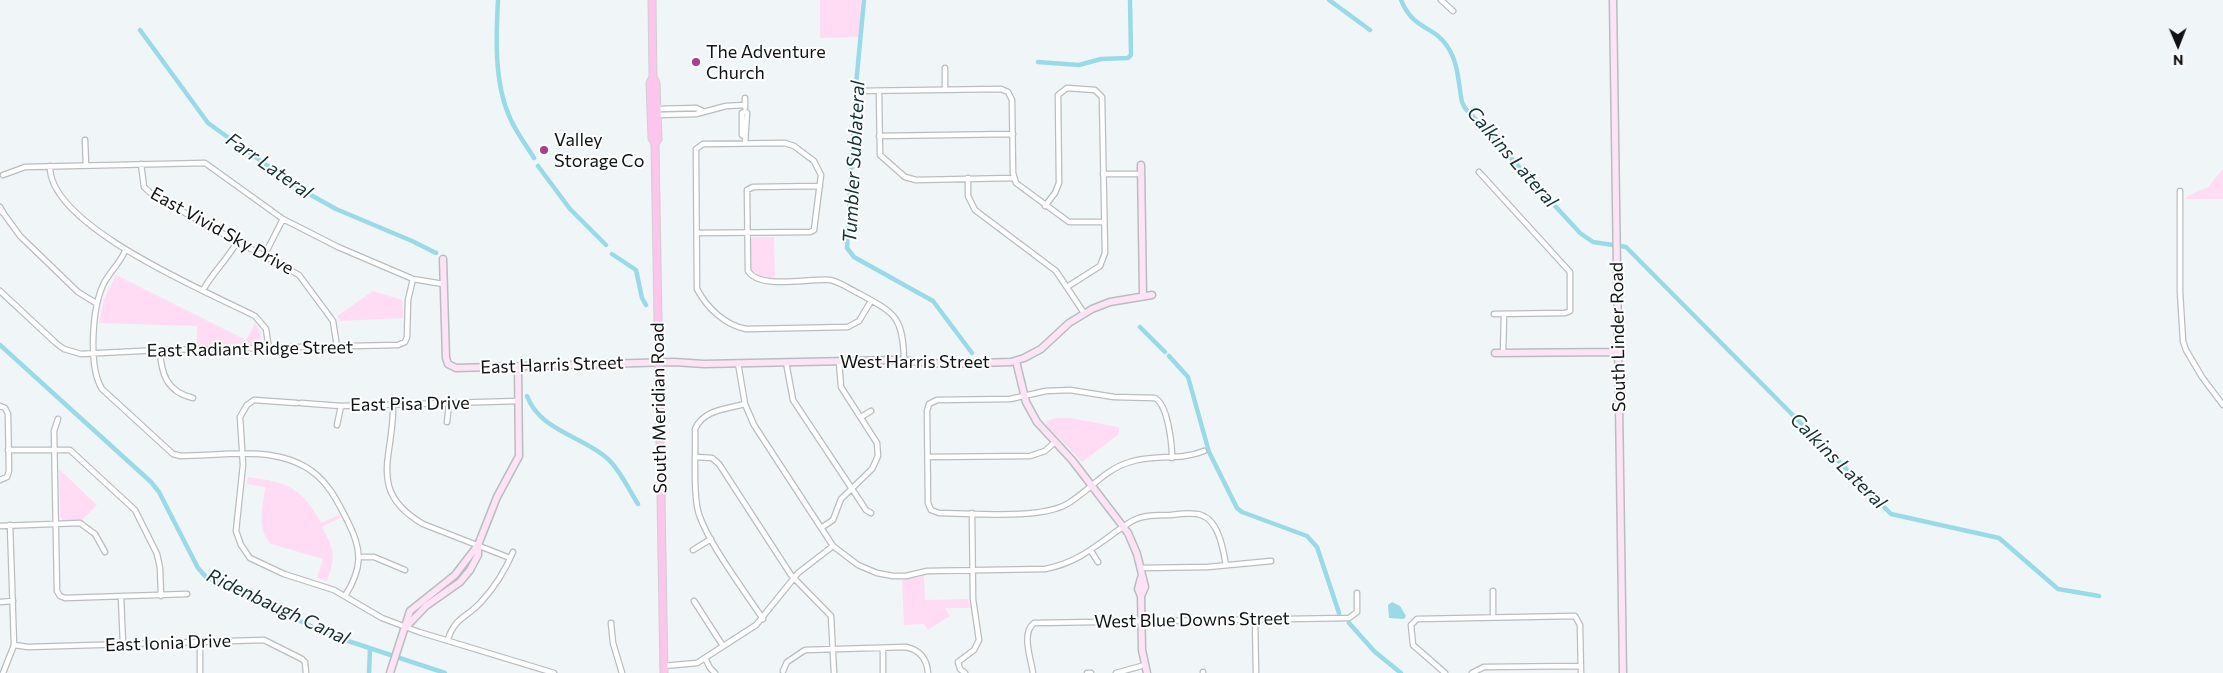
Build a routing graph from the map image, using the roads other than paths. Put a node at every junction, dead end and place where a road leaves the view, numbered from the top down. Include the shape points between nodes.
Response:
1 (652, 0) edge
2 (1440, 0) edge
3 (1613, 0) edge
4 (1453, 11) dead end
5 (945, 68) dead end
6 (945, 90) junction
7 (857, 91) dead end
8 (879, 91) junction
9 (744, 98) dead end
10 (745, 105) junction
11 (655, 112) junction
12 (1013, 134) junction
13 (879, 136) junction
14 (85, 140) dead end
15 (745, 143) junction
16 (141, 164) junction
17 (86, 165) junction
18 (1141, 165) dead end
19 (50, 166) junction
20 (1479, 172) dead end
21 (1103, 174) junction
22 (1141, 174) junction
23 (1, 177) edge
24 (968, 178) junction
25 (1014, 178) junction
26 (820, 186) junction
27 (2180, 191) dead end
28 (1046, 206) junction
29 (1, 210) edge
30 (283, 219) junction
31 (1104, 222) junction
32 (697, 233) junction
33 (746, 233) junction
34 (237, 242) junction
35 (125, 251) junction
36 (264, 256) junction
37 (443, 259) dead end
38 (413, 279) junction
39 (443, 284) junction
40 (1067, 287) junction
41 (203, 290) junction
42 (0, 291) edge
43 (1152, 295) dead end
44 (1143, 296) junction
45 (871, 301) junction
46 (96, 303) junction
47 (1084, 313) junction
48 (1494, 314) dead end
49 (1504, 315) junction
50 (337, 347) junction
51 (269, 349) junction
52 (160, 350) junction
53 (1618, 352) junction
54 (1495, 353) dead end
55 (1503, 353) junction
56 (95, 354) junction
57 (904, 360) junction
58 (1016, 361) junction
59 (658, 362) junction
60 (786, 362) junction
61 (839, 362) junction
62 (738, 363) junction
63 (518, 367) junction
64 (193, 398) dead end
65 (1025, 398) junction
66 (519, 401) junction
67 (393, 404) junction
68 (449, 404) junction
69 (744, 404) junction
70 (2223, 405) edge
71 (341, 406) junction
72 (2, 407) edge
73 (871, 410) dead end
74 (861, 418) junction
75 (58, 419) dead end
76 (447, 422) dead end
77 (337, 424) dead end
78 (1055, 442) junction
79 (54, 448) junction
80 (8, 450) junction
81 (1204, 451) dead end
82 (243, 455) junction
83 (696, 457) junction
84 (928, 457) junction
85 (1172, 458) junction
86 (0, 480) edge
87 (1092, 486) junction
88 (851, 487) junction
89 (871, 513) dead end
90 (972, 513) junction
91 (56, 524) junction
92 (0, 526) edge
93 (10, 526) junction
94 (1124, 527) junction
95 (821, 528) junction
96 (711, 538) junction
97 (478, 545) junction
98 (834, 546) junction
99 (693, 550) dead end
100 (1092, 551) junction
101 (105, 552) dead end
102 (512, 552) dead end
103 (359, 557) junction
104 (510, 558) junction
105 (1271, 561) dead end
106 (1098, 562) dead end
107 (1226, 565) junction
108 (1140, 568) junction
109 (405, 570) dead end
110 (973, 571) junction
111 (794, 578) junction
112 (1493, 591) dead end
113 (1357, 593) dead end
114 (187, 594) dead end
115 (161, 596) junction
116 (345, 596) junction
117 (121, 597) junction
118 (694, 601) dead end
119 (0, 602) edge
120 (12, 602) junction
121 (1493, 616) junction
122 (763, 618) junction
123 (1255, 619) junction
124 (1141, 621) junction
125 (611, 622) dead end
126 (406, 627) junction
127 (448, 639) junction
128 (200, 642) junction
129 (122, 644) junction
130 (14, 645) junction
131 (723, 646) junction
132 (834, 648) junction
133 (882, 648) junction
134 (705, 658) junction
135 (1145, 665) junction
136 (1581, 666) junction
137 (663, 669) edge
138 (783, 671) dead end
139 (3, 673) edge
140 (200, 673) edge
141 (306, 673) edge
142 (391, 673) edge
143 (554, 673) edge
144 (622, 673) edge
145 (716, 673) edge
146 (834, 673) edge
147 (883, 673) edge
148 (928, 673) edge
149 (965, 673) edge
150 (1033, 673) edge
151 (1087, 673) edge
152 (1091, 673) edge
153 (1116, 673) edge
154 (1147, 673) edge
155 (1256, 673) edge
156 (1445, 673) edge
157 (1472, 673) edge
158 (1581, 673) edge
159 (1623, 673) edge

1 - 11 main road, South Meridian Road
2 - 4 street
3 - 53 street, South Linder Road
5 - 6 street
6 - 8 street
6 - 12 street via 1008,92 1012,100
7 - 8 street
8 - 13 street
9 - 10 street
10 - 11 street via 703,112 696,108
10 - 15 street
11 - 59 main road, South Meridian Road via 652,138 655,143
12 - 13 street
12 - 25 street
13 - 24 street via 880,155 910,179
14 - 17 street
15 - 26 street via 788,144 817,164
15 - 32 street via 699,145 696,152
16 - 17 street
16 - 30 street via 206,164
16 - 34 street, East Vivid Sky Drive via 147,191
17 - 19 street
18 - 22 street
19 - 23 street via 21,168
19 - 35 street via 50,179 58,195
20 - 49 street via 1570,272 1570,311
21 - 22 street
21 - 28 street via 1102,97 1092,88 1067,88 1057,99 1058,183
21 - 31 street
22 - 44 street
24 - 25 street
24 - 40 street via 968,196 975,210 1048,263
25 - 28 street via 1020,187
26 - 33 street via 814,230
26 - 33 street via 753,187 747,190
27 - 70 street via 2183,341 2202,377
28 - 31 street via 1069,222
29 - 46 street via 20,236 78,292
30 - 36 street
30 - 38 street
31 - 40 street via 1104,260
32 - 33 street
32 - 45 street via 697,289 724,321 735,327 848,327 859,321
33 - 45 street via 746,266 751,276 764,281 830,280
34 - 36 street, East Vivid Sky Drive
34 - 41 street via 228,260 210,277
35 - 41 street
35 - 46 street via 109,274
36 - 50 street, East Vivid Sky Drive via 299,275 312,290 335,324
37 - 39 street
38 - 39 street
38 - 50 street, East Radiant Ridge Street via 405,342
39 - 63 street, East Harris Street via 448,364 456,368
40 - 47 street
41 - 51 street via 255,316 266,329
42 - 56 street, East Radiant Ridge Street via 64,349
43 - 44 street, West Harris Street
44 - 47 street, West Harris Street via 1110,302
45 - 57 street via 889,311 899,322 904,336
46 - 56 street via 93,324
47 - 58 street, West Harris Street via 1041,349
48 - 49 street
49 - 55 street
50 - 51 street, East Radiant Ridge Street
51 - 52 street, East Radiant Ridge Street
52 - 56 street, East Radiant Ridge Street
52 - 64 street via 163,375 182,395
53 - 55 street
53 - 159 street, South Linder Road
54 - 55 street
56 - 82 street via 97,376 106,394 169,452 181,456
57 - 58 street, West Harris Street via 944,364
57 - 61 street, West Harris Street
58 - 65 street
59 - 62 street, West Harris Street
59 - 63 street, East Harris Street
59 - 137 main road, South Meridian Road
60 - 61 street, West Harris Street
60 - 62 street, West Harris Street
60 - 88 street via 794,400
61 - 74 street via 841,387
62 - 69 street
63 - 66 street
65 - 78 street via 1037,422
65 - 84 street via 936,400 929,404
65 - 85 street via 1046,391 1070,390 1114,398 1159,400 1170,436
66 - 68 street, East Pisa Drive
66 - 97 street via 518,456
67 - 68 street, East Pisa Drive
67 - 71 street, East Pisa Drive
67 - 97 street via 393,432 385,463 387,480 396,501 412,518 423,524
68 - 76 street
69 - 83 street via 708,414 699,420 695,429
69 - 95 street via 754,425
71 - 77 street
71 - 82 street, East Pisa Drive via 254,400 246,404 240,417
72 - 80 street via 8,414
73 - 74 street
74 - 88 street via 877,443 878,456 872,468
75 - 79 street via 54,426
78 - 84 street via 1045,451 1030,456
78 - 87 street
79 - 80 street
79 - 91 street
79 - 115 street via 76,453 135,510 157,554
80 - 86 street via 9,471 7,477
81 - 85 street
82 - 103 street via 280,456 307,467 318,476 336,499 352,529
82 - 116 street, East Pisa Drive via 236,522 243,549 261,565
83 - 96 street via 697,506 700,520
83 - 111 street via 707,457 719,464
84 - 90 street via 928,503 931,510
85 - 87 street via 1128,462
87 - 90 street via 1069,503 1046,512
87 - 94 street
88 - 89 street
88 - 95 street via 841,499 833,520
90 - 110 street
91 - 93 street
91 - 101 street via 84,525 98,538
91 - 117 street via 60,596
92 - 93 street
93 - 120 street
94 - 100 street
94 - 107 street via 1152,515 1195,514 1206,518 1221,542
94 - 108 street via 1138,554
95 - 98 street
96 - 99 street
96 - 122 street
97 - 104 street
97 - 126 street via 478,555 460,582 426,606
98 - 110 street via 858,565 886,574 906,576 927,571
98 - 111 street via 808,563
100 - 106 street
100 - 110 street via 1064,565 1045,569
102 - 104 street
103 - 109 street via 374,557
103 - 116 street via 357,575
104 - 127 street via 496,584 481,603 454,624
105 - 107 street
107 - 108 street
108 - 124 street
110 - 149 street via 979,640 974,650 958,662
111 - 122 street
111 - 132 street via 831,616
112 - 121 street
113 - 123 street, West Blue Downs Street via 1355,615 1349,618
114 - 115 street
115 - 117 street
116 - 126 street via 382,618
117 - 129 street
118 - 131 street
119 - 120 street
120 - 130 street
121 - 136 street via 1578,618
121 - 156 street via 1414,620 1412,640 1416,650
122 - 131 street
123 - 124 street, West Blue Downs Street
123 - 155 street
124 - 135 street
124 - 150 street, West Blue Downs Street via 1039,622 1030,627 1027,636
125 - 144 street
126 - 127 street
126 - 142 street
127 - 143 street
128 - 129 street, East Ionia Drive
128 - 140 street
128 - 141 street, East Ionia Drive via 270,641 302,659
129 - 130 street, East Ionia Drive
130 - 139 street
131 - 134 street
132 - 133 street
132 - 138 street via 805,650 787,662
132 - 146 street
133 - 147 street
133 - 148 street via 910,648 920,653 926,661
134 - 137 street via 690,665
134 - 145 street
135 - 153 street
135 - 154 street
136 - 157 street via 1484,667
136 - 158 street
151 - 152 street

